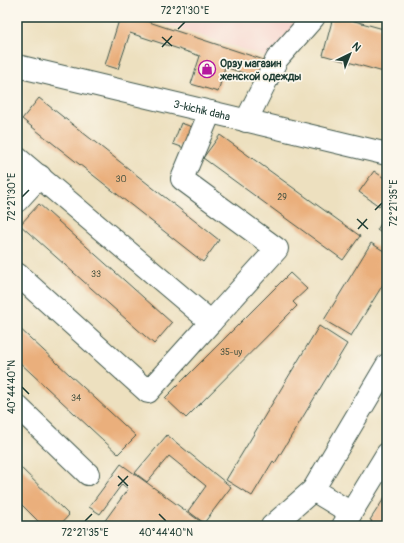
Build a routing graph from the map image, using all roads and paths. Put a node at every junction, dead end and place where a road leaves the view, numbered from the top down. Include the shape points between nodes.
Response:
1 (314, 17) edge
2 (17, 66) edge
3 (210, 112) junction
4 (246, 121) junction
5 (387, 154) edge
6 (17, 158) edge
7 (40, 176) junction
8 (17, 201) edge
9 (17, 274) edge
10 (211, 322) junction
11 (387, 365) edge
12 (17, 406) edge
13 (387, 454) edge
14 (88, 474) dead end
15 (313, 490) junction
16 (347, 520) edge
17 (272, 526) edge

1 - 4 street via 277,59
2 - 3 street, 3-kichik daha
3 - 4 street, 3-kichik daha
3 - 10 street via 182,179 277,249
4 - 5 street, 3-kichik daha
6 - 7 street
7 - 8 street
7 - 10 street
9 - 10 street via 148,392
11 - 15 street
12 - 14 street
13 - 16 street
15 - 16 street
15 - 17 street

